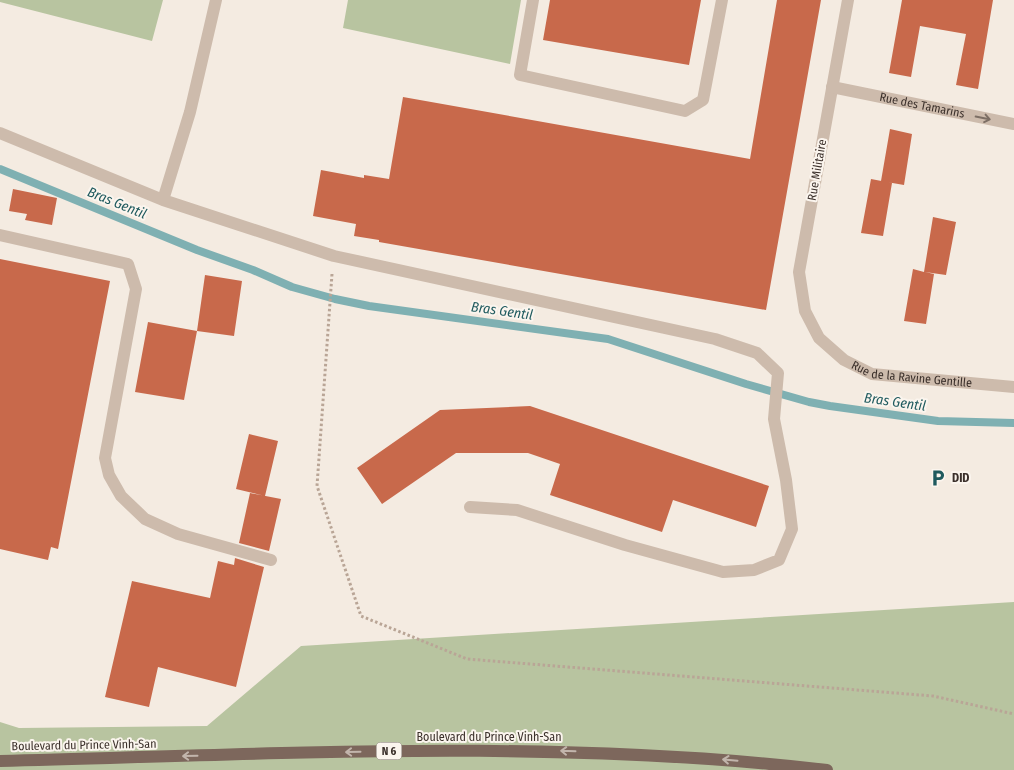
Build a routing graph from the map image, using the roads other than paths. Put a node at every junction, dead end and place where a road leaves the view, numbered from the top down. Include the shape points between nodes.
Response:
1 (216, 0) edge
2 (533, 0) edge
3 (722, 0) edge
4 (848, 0) edge
5 (832, 87) junction
6 (1014, 124) edge
7 (0, 133) edge
8 (163, 200) junction
9 (0, 235) edge
10 (819, 338) joint
11 (1014, 387) edge
12 (470, 507) dead end
13 (271, 560) dead end
14 (0, 760) edge
15 (827, 770) edge

1 - 8 street via 190,112
2 - 3 street via 520,75 685,111 703,100
4 - 5 street, Rue Militaire
5 -> 6 street, Rue des Tamarins
5 - 10 street, Rue Militaire via 798,272 805,311
7 - 8 street
8 - 12 street via 334,256 715,339 757,353 778,373 774,419 792,529 779,560 754,570 723,572 517,510
9 - 13 street via 128,264 136,289 105,458 110,474 121,496 145,519 178,534
10 - 11 street, Rue de la Ravine Gentille via 844,360 872,374
15 -> 14 main road, Boulevard du Prince Vinh-San / N 6 via 644,754 534,750

